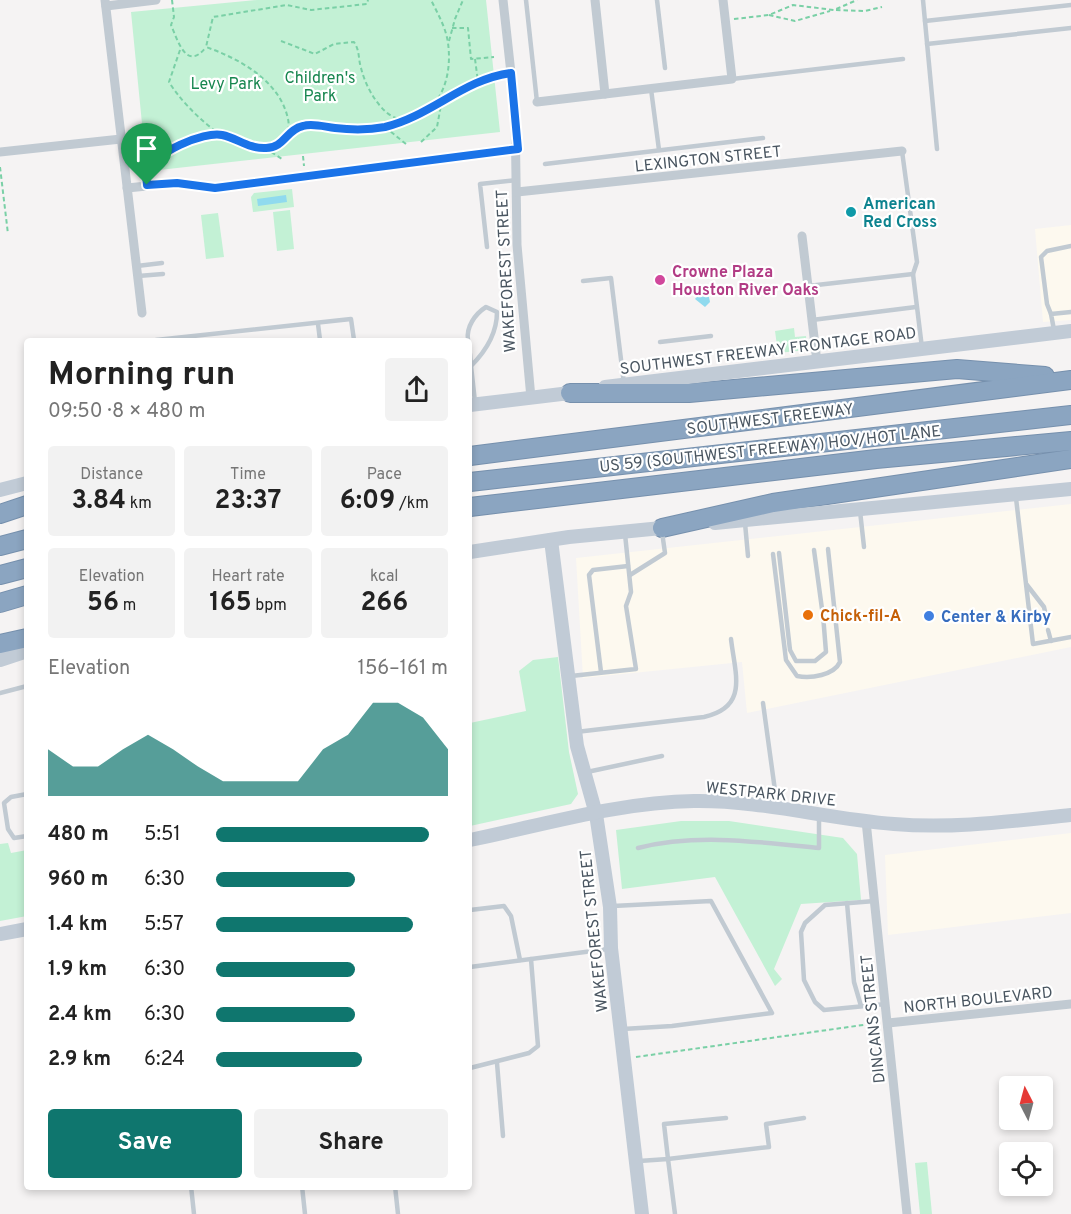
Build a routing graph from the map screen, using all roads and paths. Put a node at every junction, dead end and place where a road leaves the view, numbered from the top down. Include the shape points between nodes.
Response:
1 (156, 0) edge
2 (172, 0) edge
3 (368, 0) edge
4 (432, 0) edge
5 (464, 0) edge
6 (503, 0) edge
7 (526, 0) edge
8 (595, 0) edge
9 (657, 0) edge
10 (723, 0) edge
11 (857, 0) edge
12 (922, 0) edge
13 (106, 3) edge
14 (1071, 5) edge
15 (882, 7) dead end
16 (834, 10) junction
17 (769, 15) junction
18 (726, 20) junction
19 (925, 21) junction
20 (452, 28) junction
21 (1071, 28) edge
22 (281, 41) dead end
23 (449, 44) junction
24 (927, 44) junction
25 (206, 47) junction
26 (180, 50) junction
27 (494, 57) dead end
28 (476, 59) junction
29 (903, 59) dead end
30 (665, 68) dead end
31 (511, 73) junction
32 (732, 79) junction
33 (478, 82) junction
34 (651, 88) junction
35 (605, 94) junction
36 (537, 102) joint
37 (441, 103) junction
38 (434, 107) junction
39 (405, 120) junction
40 (385, 127) junction
41 (288, 133) junction
42 (222, 134) junction
43 (763, 138) dead end
44 (122, 140) junction
45 (421, 142) dead end
46 (406, 144) dead end
47 (265, 148) junction
48 (518, 149) junction
49 (937, 149) dead end
50 (659, 150) junction
51 (902, 151) joint
52 (0, 152) edge
53 (303, 156) dead end
54 (282, 159) dead end
55 (546, 164) dead end
56 (0, 167) edge
57 (305, 168) dead end
58 (517, 180) junction
59 (147, 185) junction
60 (127, 188) junction
61 (517, 192) junction
62 (8, 234) dead end
63 (802, 236) dead end
64 (1071, 246) edge
65 (487, 247) dead end
66 (162, 263) dead end
67 (137, 266) junction
68 (163, 274) dead end
69 (913, 274) junction
70 (138, 276) junction
71 (583, 281) dead end
72 (808, 286) junction
73 (916, 307) junction
74 (1071, 312) edge
75 (142, 313) dead end
76 (1051, 314) junction
77 (812, 320) junction
78 (318, 324) junction
79 (1071, 331) edge
80 (1054, 333) junction
81 (711, 336) dead end
82 (176, 338) edge
83 (320, 338) edge
84 (354, 338) edge
85 (468, 338) edge
86 (660, 342) dead end
87 (922, 349) junction
88 (817, 362) junction
89 (472, 365) edge
90 (1071, 379) edge
91 (624, 384) junction
92 (570, 393) junction
93 (531, 398) junction
94 (472, 405) edge
95 (1071, 415) edge
96 (1071, 441) edge
97 (472, 456) edge
98 (1071, 459) edge
99 (472, 482) edge
100 (24, 484) edge
101 (1071, 489) edge
102 (0, 490) edge
103 (1016, 495) junction
104 (24, 506) edge
105 (472, 507) edge
106 (860, 510) junction
107 (0, 514) edge
108 (745, 520) junction
109 (662, 528) junction
110 (625, 532) junction
111 (24, 539) edge
112 (550, 540) junction
113 (0, 546) edge
114 (864, 547) dead end
115 (828, 549) dead end
116 (814, 550) dead end
117 (472, 552) edge
118 (748, 556) dead end
119 (628, 566) junction
120 (24, 569) edge
121 (0, 575) edge
122 (630, 575) junction
123 (1025, 583) junction
124 (24, 596) edge
125 (0, 603) edge
126 (822, 609) dead end
127 (823, 615) dead end
128 (1047, 620) dead end
129 (1048, 630) dead end
130 (1071, 637) edge
131 (24, 639) edge
132 (731, 639) dead end
133 (1051, 641) junction
134 (0, 644) edge
135 (24, 652) edge
136 (0, 660) edge
137 (601, 672) junction
138 (568, 676) junction
139 (24, 687) edge
140 (0, 693) edge
141 (763, 703) dead end
142 (575, 732) junction
143 (662, 756) dead end
144 (584, 773) junction
145 (24, 795) edge
146 (777, 807) junction
147 (596, 814) junction
148 (819, 814) junction
149 (1071, 815) edge
150 (866, 821) junction
151 (24, 836) edge
152 (472, 840) edge
153 (638, 848) dead end
154 (875, 902) junction
155 (847, 903) junction
156 (610, 907) junction
157 (472, 910) edge
158 (24, 930) edge
159 (0, 934) edge
160 (611, 948) junction
161 (531, 959) junction
162 (520, 960) junction
163 (472, 967) edge
164 (886, 1004) junction
165 (1071, 1004) edge
166 (861, 1006) junction
167 (877, 1023) dead end
168 (888, 1023) junction
169 (621, 1030) junction
170 (636, 1057) dead end
171 (497, 1063) junction
172 (472, 1068) edge
173 (726, 1118) dead end
174 (804, 1118) dead end
175 (503, 1136) dead end
176 (668, 1160) junction
177 (636, 1161) junction
178 (191, 1190) edge
179 (302, 1190) edge
180 (395, 1190) edge
181 (194, 1214) edge
182 (305, 1214) edge
183 (398, 1214) edge
184 (642, 1214) edge
185 (675, 1214) edge
186 (908, 1214) edge

1 - 13 street
2 - 26 path via 171,25
3 - 25 path via 367,4 311,10 287,5 213,17
4 - 23 path
5 - 20 path
6 - 31 street, WAKEFOREST STREET
7 - 36 lane
8 - 35 street
9 - 30 lane
10 - 18 street
11 - 16 path
12 - 19 lane
13 - 44 street
14 - 19 lane
15 - 16 path
16 - 17 path via 793,6
16 - 17 path via 795,21
17 - 18 path
18 - 32 street
19 - 24 lane
20 - 23 path
20 - 28 path via 468,28 471,59
21 - 24 lane
22 - 39 path via 315,54 334,44 354,42 365,79 378,103 392,116
23 - 38 path via 446,80
24 - 49 lane
25 - 26 path via 195,54
25 - 41 path via 238,60 267,83 283,103 290,125
26 - 42 path via 169,82 196,117
27 - 28 path
28 - 33 path
29 - 32 lane
31 - 33 path
31 - 48 street, WAKEFOREST STREET
32 - 34 street
33 - 37 path
34 - 35 street
34 - 50 lane
35 - 36 street
37 - 38 path
37 - 45 path via 437,127
38 - 39 path
39 - 40 path
40 - 41 path via 357,130 307,125
40 - 46 path
41 - 47 path via 280,144
42 - 47 path via 249,146
42 - 59 path via 186,142 164,153 146,172
43 - 50 lane
44 - 52 street
44 - 60 street
47 - 54 path
48 - 58 street, WAKEFOREST STREET
48 - 59 street via 215,188 177,183
50 - 55 lane
51 - 61 street, LEXINGTON STREET
51 - 69 lane via 917,262
53 - 57 path
56 - 62 path
58 - 61 street, WAKEFOREST STREET
58 - 65 lane via 480,184
59 - 60 street
60 - 67 street
61 - 93 street, WAKEFOREST STREET via 518,253
63 - 72 street
64 - 76 lane via 1047,251 1041,257
66 - 67 lane
67 - 70 street
68 - 70 lane
69 - 72 lane
69 - 73 lane
70 - 75 street
71 - 91 lane via 611,278
72 - 77 street
73 - 77 lane
73 - 87 lane
74 - 76 lane
76 - 80 lane
77 - 88 street
78 - 82 lane
78 - 83 lane
78 - 84 lane via 351,319
79 - 80 main road, SOUTHWEST FREEWAY FRONTAGE ROAD
80 - 87 main road, SOUTHWEST FREEWAY FRONTAGE ROAD
81 - 86 lane
85 - 89 lane via 476,313 486,307 497,312 497,322 483,354
87 - 88 main road, SOUTHWEST FREEWAY FRONTAGE ROAD
88 - 91 main road, SOUTHWEST FREEWAY FRONTAGE ROAD
90 - 92 highway via 957,369 689,393
90 - 97 highway, SOUTHWEST FREEWAY
91 - 92 main road, SOUTHWEST FREEWAY FRONTAGE ROAD
92 - 93 main road, SOUTHWEST FREEWAY FRONTAGE ROAD
93 - 94 main road, SOUTHWEST FREEWAY FRONTAGE ROAD
95 - 99 highway, US 59 (SOUTHWEST FREEWAY) HOV/HOT LANE
96 - 105 highway via 876,459
98 - 109 highway via 773,503
100 - 102 main road
101 - 103 main road
103 - 106 main road
103 - 123 lane
104 - 107 highway
106 - 108 main road
106 - 114 lane
108 - 109 main road
108 - 118 lane
109 - 110 main road
109 - 122 lane via 665,553
110 - 112 main road
110 - 119 lane
111 - 113 highway
112 - 117 main road
112 - 138 main road, WAKEFOREST STREET
115 - 127 lane via 841,657 834,670 797,676 786,660 776,554 790,650 796,661 815,661 826,652
116 - 126 lane
119 - 122 lane
119 - 137 lane via 593,570 589,575
120 - 121 highway
122 - 137 lane via 631,592 626,606 636,669
123 - 128 lane via 1044,608
123 - 133 lane via 1033,644
124 - 125 highway
129 - 133 lane
130 - 133 lane
131 - 134 highway
132 - 142 lane via 736,691 731,704 722,711 704,717
135 - 136 main road
137 - 138 lane
138 - 142 main road, WAKEFOREST STREET
139 - 140 lane
141 - 146 lane
142 - 144 main road, WAKEFOREST STREET
143 - 144 lane
144 - 147 main road, WAKEFOREST STREET
145 - 151 lane via 10,797 4,803 8,829 14,838
146 - 147 main road, WESTPARK DRIVE via 692,801
146 - 148 main road, WESTPARK DRIVE
147 - 152 main road, WESTPARK DRIVE
147 - 156 main road, WAKEFOREST STREET
148 - 150 main road, WESTPARK DRIVE
148 - 153 lane via 819,848 728,841 657,843
149 - 150 main road, WESTPARK DRIVE via 951,827
150 - 154 street, DINCANS STREET
154 - 155 lane
154 - 164 street, DINCANS STREET
155 - 166 lane via 854,982
155 - 166 lane via 825,905 805,923 801,932 804,980 815,1002 825,1010
156 - 160 main road, WAKEFOREST STREET
156 - 169 lane via 711,901 772,1013
157 - 162 lane via 504,906 511,916
158 - 159 main road
160 - 161 lane
160 - 169 main road, WAKEFOREST STREET
161 - 162 lane
161 - 171 lane via 538,1046 529,1053
162 - 163 lane
164 - 166 lane
164 - 168 street, DINCANS STREET
165 - 168 street, NORTH BOULEVARD
167 - 170 path
168 - 186 street, DINCANS STREET
169 - 177 main road, WAKEFOREST STREET
171 - 172 lane
171 - 175 lane
173 - 176 lane via 664,1124
174 - 176 lane via 766,1124 769,1147
176 - 177 lane
176 - 185 lane
177 - 184 main road, WAKEFOREST STREET
178 - 181 lane
179 - 182 lane
180 - 183 lane

